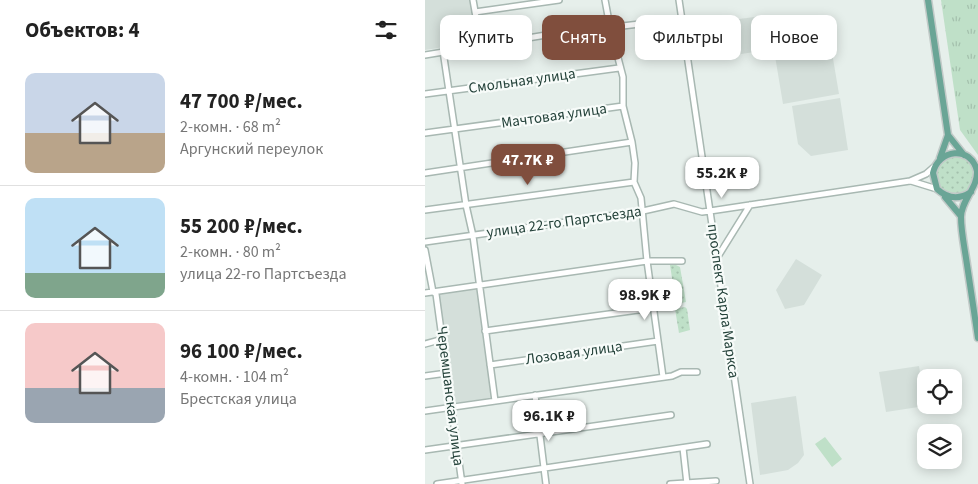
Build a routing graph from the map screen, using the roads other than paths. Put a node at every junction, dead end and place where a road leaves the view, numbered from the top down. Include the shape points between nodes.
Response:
1 (473, 0) edge
2 (559, 0) edge
3 (605, 0) edge
4 (679, 0) edge
5 (928, 0) edge
6 (475, 12) junction
7 (476, 15) edge
8 (608, 15) edge
9 (681, 15) edge
10 (440, 52) edge
11 (425, 55) edge
12 (444, 60) edge
13 (617, 60) edge
14 (688, 60) edge
15 (619, 68) junction
16 (449, 91) junction
17 (425, 94) edge
18 (623, 106) junction
19 (456, 129) junction
20 (425, 133) edge
21 (948, 135) junction
22 (632, 142) junction
23 (965, 154) junction
24 (939, 159) junction
25 (975, 163) edge
26 (934, 167) junction
27 (461, 168) junction
28 (425, 173) edge
29 (911, 181) junction
30 (634, 182) junction
31 (977, 182) edge
32 (937, 189) junction
33 (971, 192) junction
34 (943, 194) junction
35 (467, 205) junction
36 (750, 205) junction
37 (425, 210) edge
38 (643, 211) junction
39 (710, 211) junction
40 (961, 215) junction
41 (473, 236) junction
42 (425, 242) edge
43 (425, 250) edge
44 (717, 259) junction
45 (647, 261) junction
46 (682, 261) dead end
47 (479, 286) junction
48 (433, 292) junction
49 (425, 293) edge
50 (653, 308) junction
51 (485, 332) junction
52 (978, 338) edge
53 (443, 339) junction
54 (658, 341) junction
55 (425, 344) edge
56 (490, 365) junction
57 (697, 372) dead end
58 (447, 373) junction
59 (425, 376) edge
60 (663, 377) junction
61 (535, 396) junction
62 (495, 401) junction
63 (451, 408) junction
64 (425, 411) edge
65 (671, 415) dead end
66 (539, 434) junction
67 (707, 444) dead end
68 (455, 446) junction
69 (683, 448) junction
70 (425, 450) edge
71 (543, 468) junction
72 (716, 481) dead end
73 (461, 482) edge
74 (687, 483) edge
75 (437, 484) edge
76 (546, 484) edge
77 (670, 484) edge
78 (750, 484) edge

1 - 6 street
2 - 6 street
3 - 8 street
4 - 9 street, проспект Карла Маркса
5 - 21 main road
6 - 7 street
10 - 11 street
12 - 16 street
13 - 15 street
14 - 39 street, проспект Карла Маркса
15 - 16 street, Смольная улица
15 - 18 street via 623,77
16 - 17 street, Смольная улица
16 - 19 street
18 - 19 street, Мачтовая улица
18 - 22 street
19 - 20 street, Мачтовая улица
19 - 27 street
21 - 23 main road
21 - 24 main road
22 - 27 street
22 - 30 street
23 - 24 main road via 954,152
23 - 25 main road
24 - 26 main road
25 - 31 main road
26 - 29 street, улица 22-го Партсъезда
26 - 32 main road via 933,182
27 - 28 street
27 - 35 street
29 - 32 street, улица 22-го Партсъезда
29 - 36 street, улица 22-го Партсъезда
30 - 35 street
30 - 38 street
31 - 33 main road
32 - 34 main road
33 - 34 main road via 958,198
33 - 40 main road
34 - 40 main road
35 - 37 street
35 - 41 street
36 - 39 street, улица 22-го Партсъезда
36 - 44 street
38 - 39 street, улица 22-го Партсъезда via 674,204 700,212
38 - 41 street, улица 22-го Партсъезда
38 - 45 street
39 - 44 street, проспект Карла Маркса
40 - 52 main road
41 - 42 street, улица 22-го Партсъезда
41 - 47 street
43 - 48 street, Черемшанская улица
44 - 78 street, проспект Карла Маркса
45 - 46 street
45 - 47 street
45 - 50 street
47 - 48 street
47 - 51 street
48 - 49 street
48 - 53 street, Черемшанская улица via 436,294
50 - 51 street
50 - 54 street
51 - 56 street
53 - 55 street
53 - 58 street, Черемшанская улица
54 - 56 street, Лозовая улица
54 - 60 street
56 - 62 street
57 - 60 street
58 - 59 street
58 - 63 street, Черемшанская улица
60 - 61 street
61 - 62 street
61 - 66 street
62 - 63 street
63 - 64 street
63 - 68 street, Черемшанская улица
65 - 66 street
66 - 68 street
66 - 71 street
67 - 69 street
68 - 70 street
68 - 73 street, Черемшанская улица
69 - 71 street
69 - 74 street
71 - 73 street
71 - 76 street
72 - 74 street
73 - 75 street
74 - 77 street

